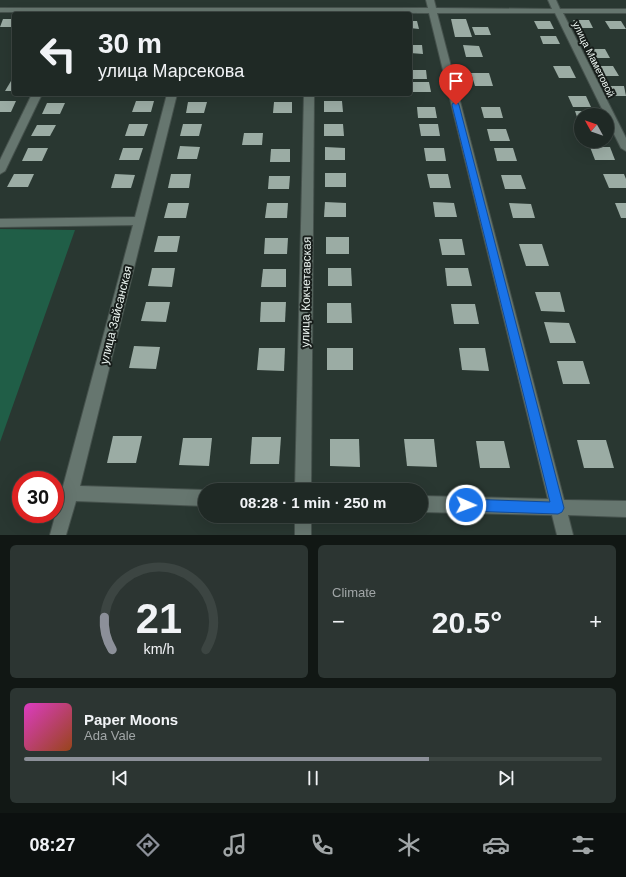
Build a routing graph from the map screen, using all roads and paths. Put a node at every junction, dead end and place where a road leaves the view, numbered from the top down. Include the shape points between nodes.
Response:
1 (82, 0) edge
2 (196, 0) edge
3 (310, 0) edge
4 (552, 0) edge
5 (431, 6) edge
6 (0, 10) edge
7 (626, 11) edge
8 (77, 12) edge
9 (193, 12) edge
10 (310, 12) edge
11 (558, 12) junction
12 (36, 96) edge
13 (171, 96) edge
14 (309, 96) edge
15 (626, 148) edge
16 (0, 170) edge
17 (140, 221) junction
18 (0, 224) edge
19 (303, 483) edge
20 (70, 493) junction
21 (198, 498) edge
22 (428, 504) edge
23 (558, 508) junction
24 (626, 509) edge
25 (303, 523) edge
26 (53, 535) edge
27 (58, 535) edge
28 (303, 535) edge
29 (564, 535) edge

1 - 8 street
2 - 9 street
3 - 10 street
4 - 11 street, улица Маметовой
5 - 10 street
5 - 11 street
5 - 23 street
6 - 8 street
7 - 11 street
8 - 9 street
9 - 10 street
11 - 15 street, улица Маметовой
12 - 16 street
13 - 17 street, улица Зайсанская
14 - 19 street, улица Кокчетавская
17 - 18 street
17 - 20 street, улица Зайсанская
20 - 21 street
20 - 26 street
20 - 27 street, улица Зайсанская
22 - 23 street
23 - 24 street
23 - 29 street
25 - 28 street

